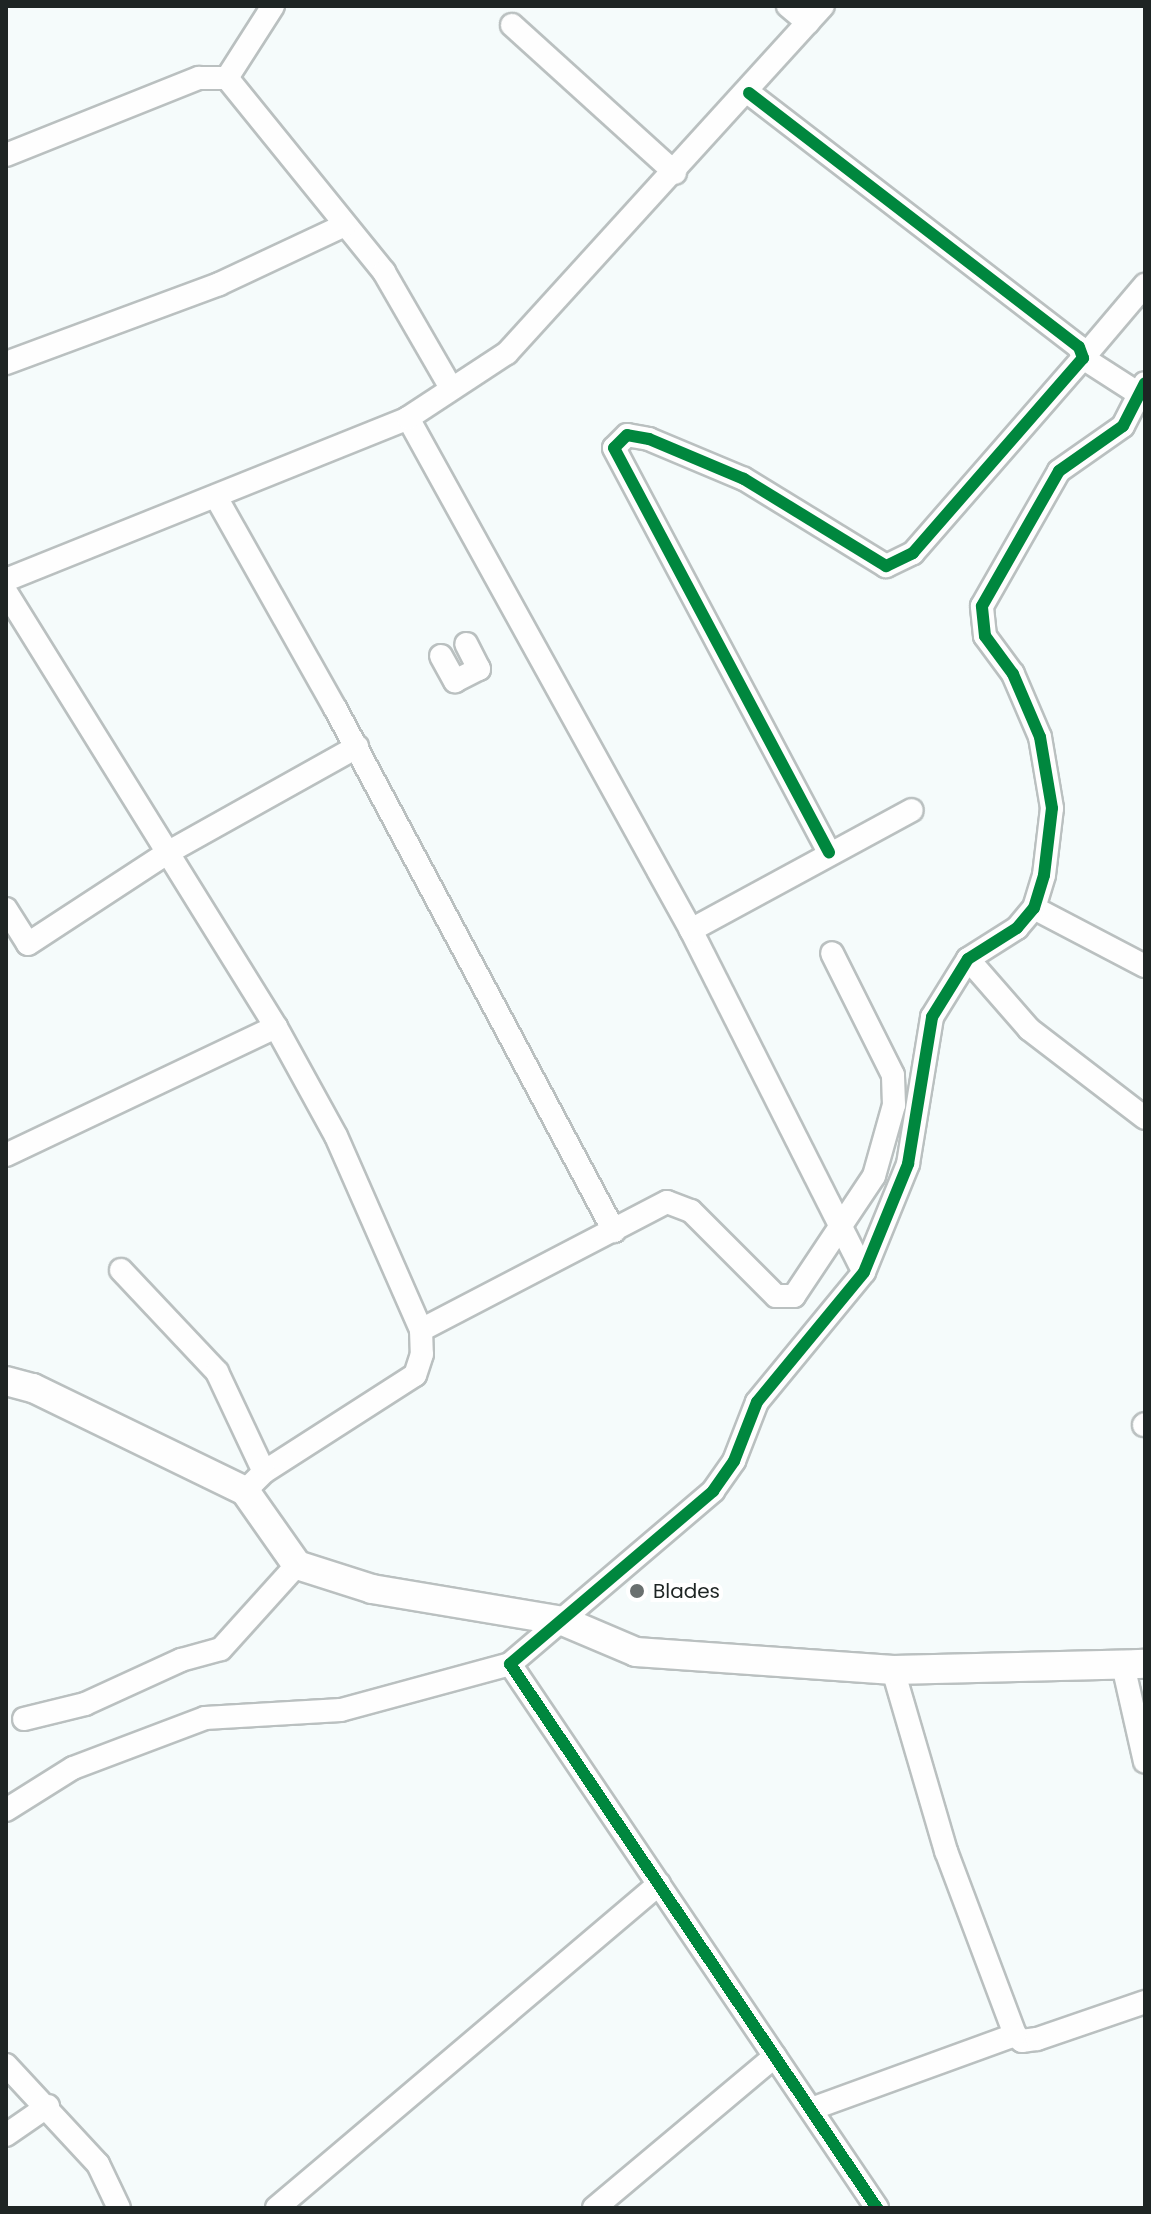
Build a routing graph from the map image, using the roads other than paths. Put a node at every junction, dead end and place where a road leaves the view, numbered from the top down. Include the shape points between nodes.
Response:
1 (273, 6) edge
2 (788, 6) edge
3 (816, 15) edge
4 (512, 25) dead end
5 (227, 78) junction
6 (749, 93) junction
7 (6, 155) edge
8 (675, 173) junction
9 (345, 225) junction
10 (1145, 285) edge
11 (1083, 358) junction
12 (6, 363) edge
13 (451, 388) junction
14 (1142, 388) edge
15 (408, 418) junction
16 (1134, 428) edge
17 (216, 497) junction
18 (6, 580) edge
19 (6, 592) edge
20 (466, 644) dead end
21 (441, 656) dead end
22 (357, 747) junction
23 (912, 810) dead end
24 (829, 852) junction
25 (167, 853) junction
26 (1034, 908) junction
27 (6, 909) edge
28 (691, 930) junction
29 (832, 953) dead end
30 (968, 959) junction
31 (1145, 966) edge
32 (276, 1027) junction
33 (1145, 1118) edge
34 (6, 1155) edge
35 (843, 1221) junction
36 (614, 1231) junction
37 (121, 1270) dead end
38 (864, 1272) junction
39 (421, 1330) junction
40 (6, 1381) edge
41 (254, 1481) junction
42 (297, 1565) junction
43 (563, 1621) junction
44 (510, 1664) junction
45 (1134, 1664) edge
46 (893, 1670) junction
47 (24, 1719) dead end
48 (1145, 1762) edge
49 (6, 1810) edge
50 (659, 1884) junction
51 (1145, 2002) edge
52 (1015, 2035) junction
53 (775, 2056) junction
54 (6, 2065) edge
55 (48, 2106) junction
56 (814, 2108) junction
57 (6, 2135) edge
58 (119, 2208) edge
59 (277, 2208) edge
60 (594, 2208) edge
61 (877, 2208) edge

1 - 5 street
2 - 3 street
3 - 6 street
4 - 8 street
5 - 7 street via 199,78
5 - 9 street
6 - 8 street
6 - 11 street via 1079,347
8 - 13 street via 507,353
9 - 12 street via 219,284
9 - 13 street via 384,272
10 - 11 street
11 - 14 street
11 - 24 street via 913,553 886,566 744,479 649,439 627,435 614,448
13 - 15 street
14 - 16 street
15 - 17 street
15 - 28 street
16 - 26 street via 1059,471 982,606 985,636 1013,674 1040,737 1052,808
17 - 18 street
17 - 22 street
19 - 25 street
20 - 21 street via 479,669 455,681
22 - 25 street
22 - 36 street
23 - 24 street
24 - 28 street
25 - 27 street via 28,944
25 - 32 street
26 - 30 street via 1017,928
26 - 31 street
28 - 35 street
29 - 35 street via 893,1075 894,1105 879,1162
30 - 33 street via 1029,1029
30 - 38 street via 932,1017 908,1164
32 - 34 street
32 - 39 street via 336,1136
35 - 36 street via 787,1299 776,1296 679,1203 667,1202
35 - 38 street
36 - 39 street
37 - 41 street via 217,1372
38 - 43 street via 757,1402 734,1461 713,1491
39 - 41 street via 422,1354 415,1375
40 - 41 street
41 - 42 street
42 - 43 street via 372,1589
42 - 47 street via 221,1649 181,1660 85,1704
43 - 44 street
43 - 46 street via 636,1652
44 - 49 street via 341,1710 205,1718 73,1768
44 - 50 street
45 - 46 street
45 - 48 street
46 - 52 street via 946,1851
50 - 53 street
50 - 59 street
51 - 52 street via 1037,2039 1022,2041
52 - 56 street
53 - 56 street
53 - 60 street
54 - 55 street
55 - 57 street
55 - 58 street via 98,2164
56 - 61 street

